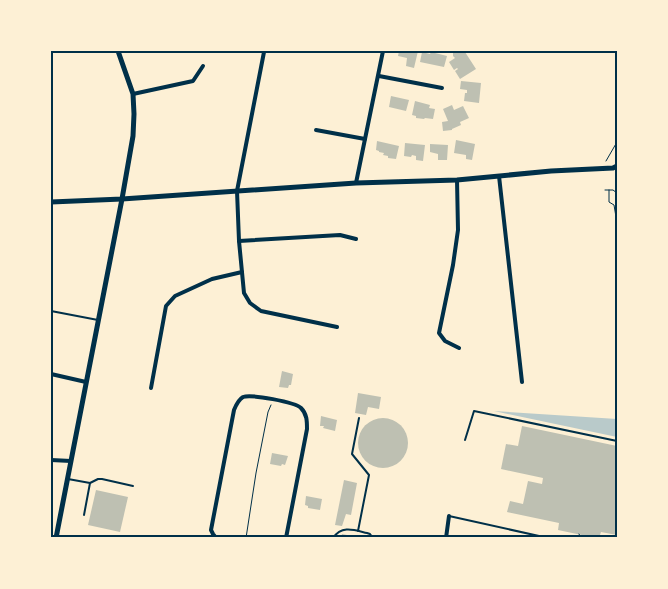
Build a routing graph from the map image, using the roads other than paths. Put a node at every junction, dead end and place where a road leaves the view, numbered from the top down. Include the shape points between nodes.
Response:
1 (118, 51) edge
2 (383, 51) edge
3 (264, 52) dead end
4 (203, 66) dead end
5 (379, 76) junction
6 (442, 88) dead end
7 (133, 94) junction
8 (316, 130) dead end
9 (366, 139) junction
10 (617, 166) edge
11 (499, 176) junction
12 (457, 180) junction
13 (356, 183) junction
14 (236, 191) junction
15 (122, 199) junction
16 (51, 202) edge
17 (356, 240) dead end
18 (239, 241) junction
19 (242, 272) junction
20 (51, 311) edge
21 (98, 320) junction
22 (337, 328) dead end
23 (459, 348) dead end
24 (51, 374) edge
25 (86, 382) junction
26 (522, 382) dead end
27 (151, 388) dead end
28 (359, 418) dead end
29 (465, 440) dead end
30 (617, 441) edge
31 (51, 460) edge
32 (71, 461) junction
33 (68, 479) junction
34 (90, 483) junction
35 (133, 486) dead end
36 (84, 515) dead end
37 (449, 516) joint
38 (358, 531) junction
39 (56, 538) edge
40 (216, 538) edge
41 (286, 538) edge
42 (333, 538) edge
43 (373, 538) edge
44 (446, 538) edge
45 (548, 538) edge

1 - 7 street
2 - 5 street
3 - 14 street
4 - 7 street via 193,81
5 - 6 street
5 - 9 street
7 - 15 street via 133,136
8 - 9 street
9 - 13 street
10 - 11 street
11 - 12 street
11 - 26 street
12 - 13 street
12 - 23 street via 458,230 439,333 445,341
13 - 14 street
14 - 15 street
14 - 18 street
15 - 16 street
15 - 21 street
17 - 18 street via 340,236
18 - 19 street
19 - 22 street via 244,293 250,303 261,311
19 - 27 street via 212,279 175,296 166,306
20 - 21 lane
21 - 25 street
24 - 25 street
25 - 32 street
28 - 38 lane via 352,454 369,475
29 - 30 lane via 474,411
31 - 32 street
32 - 33 street
33 - 34 lane
33 - 39 street
34 - 35 lane via 100,478
34 - 36 lane
37 - 44 street
37 - 45 lane
38 - 42 lane via 344,530
38 - 43 lane
40 - 41 street via 211,530 234,410 238,401 255,396 299,406 306,415 307,430

